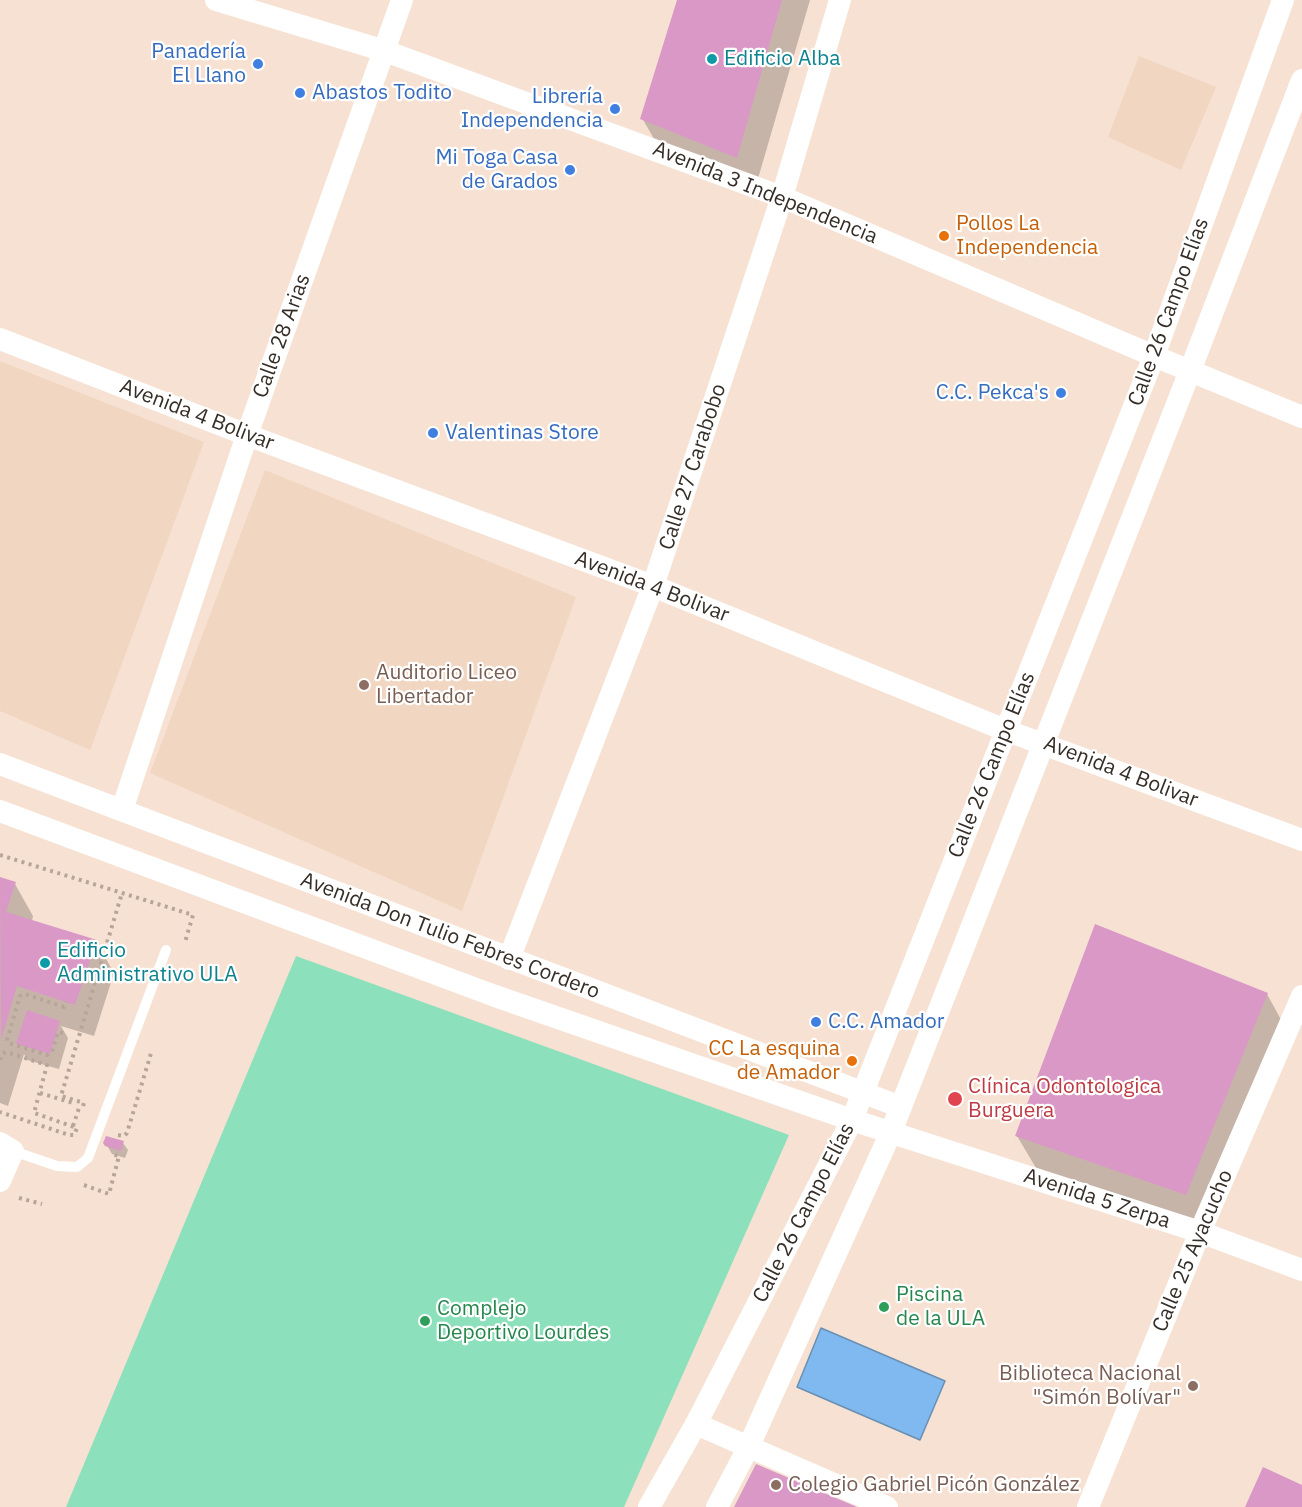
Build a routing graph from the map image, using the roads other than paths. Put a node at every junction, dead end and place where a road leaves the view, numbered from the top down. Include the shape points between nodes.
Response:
1 (216, 0) edge
2 (402, 0) edge
3 (840, 0) edge
4 (1283, 0) edge
5 (386, 51) junction
6 (1302, 80) edge
7 (782, 197) junction
8 (0, 339) edge
9 (1154, 356) junction
10 (1190, 371) junction
11 (1302, 417) edge
12 (247, 435) junction
13 (653, 586) junction
14 (1005, 730) junction
15 (1044, 743) junction
16 (0, 764) edge
17 (122, 810) junction
18 (0, 811) edge
19 (1302, 840) edge
20 (166, 950) dead end
21 (509, 959) junction
22 (1302, 996) edge
23 (862, 1093) junction
24 (901, 1107) junction
25 (852, 1120) junction
26 (891, 1132) junction
27 (6, 1147) edge
28 (0, 1181) edge
29 (1200, 1232) junction
30 (1302, 1270) edge
31 (696, 1424) junction
32 (748, 1448) junction
33 (649, 1507) edge
34 (717, 1507) edge
35 (887, 1507) edge
36 (1088, 1507) edge

1 - 5 street, Avenida 3 Independencia
2 - 5 street, Calle 28 Arias
3 - 7 street, Calle 27 Carabobo
4 - 9 street, Calle 26 Campo Elías
5 - 7 street, Avenida 3 Independencia
5 - 12 street, Calle 28 Arias
6 - 10 street, Calle 26 Campo Elías
7 - 9 street, Avenida 3 Independencia
7 - 13 street, Calle 27 Carabobo
8 - 12 street, Avenida 4 Bolivar
9 - 10 street, Avenida 3 Independencia
9 - 14 street, Calle 26 Campo Elías
10 - 11 street, Avenida 3 Independencia
10 - 15 street, Calle 26 Campo Elías
12 - 13 street, Avenida 4 Bolivar
12 - 17 street, Calle 28 Arias
13 - 14 street, Avenida 4 Bolivar
13 - 21 street, Calle 27 Carabobo
14 - 15 street, Avenida 4 Bolivar
14 - 23 street, Calle 26 Campo Elías
15 - 19 street, Avenida 4 Bolivar
15 - 24 street, Calle 26 Campo Elías
16 - 17 street, Avenida Don Tulio Febres Cordero
17 - 21 street, Avenida Don Tulio Febres Cordero
18 - 25 street, Avenida Don Tulio Febres Cordero via 495,996
20 - 27 lane via 88,1158 77,1167 57,1166
21 - 23 street, Avenida Don Tulio Febres Cordero
22 - 29 street, Calle 25 Ayacucho
23 - 24 street, Avenida Don Tulio Febres Cordero
23 - 25 street, Calle 26 Campo Elías
24 - 26 street, Calle 26 Campo Elías
25 - 26 street, Avenida Don Tulio Febres Cordero
25 - 31 street, Calle 26 Campo Elías
26 - 29 street, Avenida 5 Zerpa
26 - 32 street, Calle 26 Campo Elías
27 - 28 street
29 - 30 street, Avenida 5 Zerpa
29 - 36 street, Calle 25 Ayacucho
31 - 32 street
31 - 33 street, Calle 26 Campo Elías
32 - 34 street, Calle 26 Campo Elías
32 - 35 street

